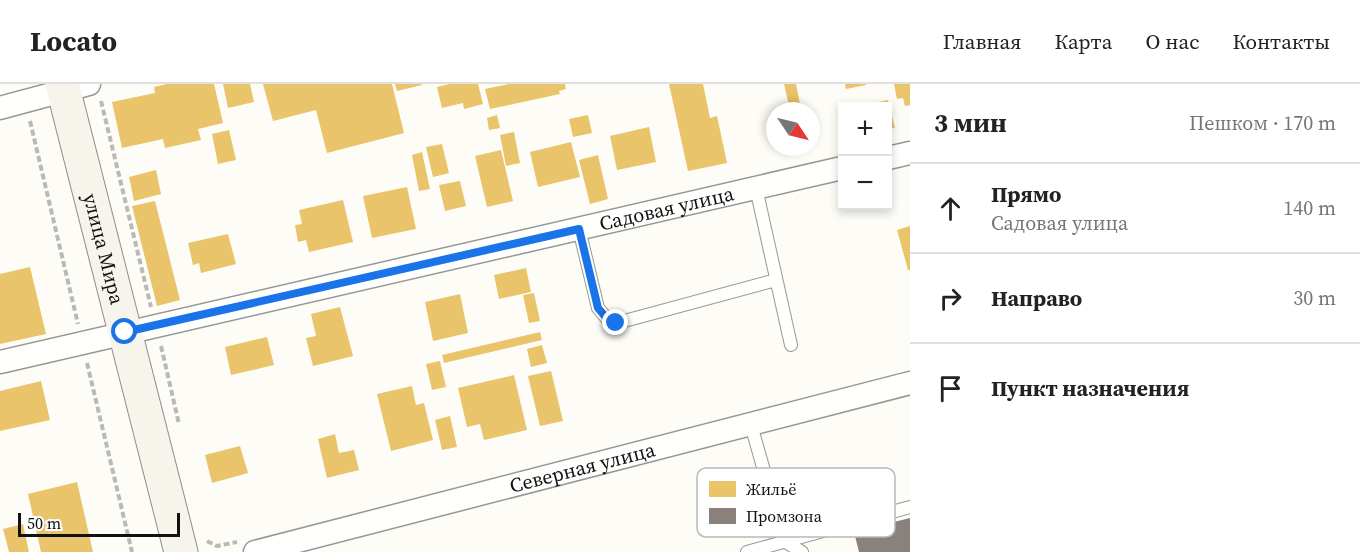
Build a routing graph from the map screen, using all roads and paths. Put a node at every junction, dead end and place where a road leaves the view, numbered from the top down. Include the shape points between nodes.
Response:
1 (79, 89) edge
2 (30, 100) junction
3 (0, 108) edge
4 (910, 153) edge
5 (892, 157) edge
6 (838, 169) edge
7 (756, 188) junction
8 (579, 229) junction
9 (776, 280) junction
10 (140, 329) junction
11 (82, 343) junction
12 (791, 345) dead end
13 (0, 362) edge
14 (910, 383) edge
15 (751, 425) junction
16 (180, 427) dead end
17 (763, 468) edge
18 (910, 507) edge
19 (895, 511) edge
20 (783, 537) edge
21 (799, 537) edge
22 (784, 541) junction
23 (193, 546) edge
24 (251, 546) edge
25 (132, 552) edge
26 (747, 552) edge
27 (802, 552) edge

1 - 2 street
1 - 10 street, улица Мира
1 - 10 path
2 - 3 street
2 - 11 path via 30,125
4 - 5 street
6 - 7 street, Садовая улица
7 - 8 street, Садовая улица
7 - 9 lane
8 - 9 lane via 598,308 616,323
8 - 10 street, Садовая улица
9 - 12 lane
10 - 11 street, Садовая улица
10 - 16 path
10 - 23 street, улица Мира
11 - 13 street, Садовая улица
11 - 25 path
14 - 15 street, Северная улица
15 - 17 lane
15 - 24 street, Северная улица
18 - 19 lane
20 - 22 lane
21 - 22 lane
22 - 26 lane
22 - 27 lane
23 - 24 path

